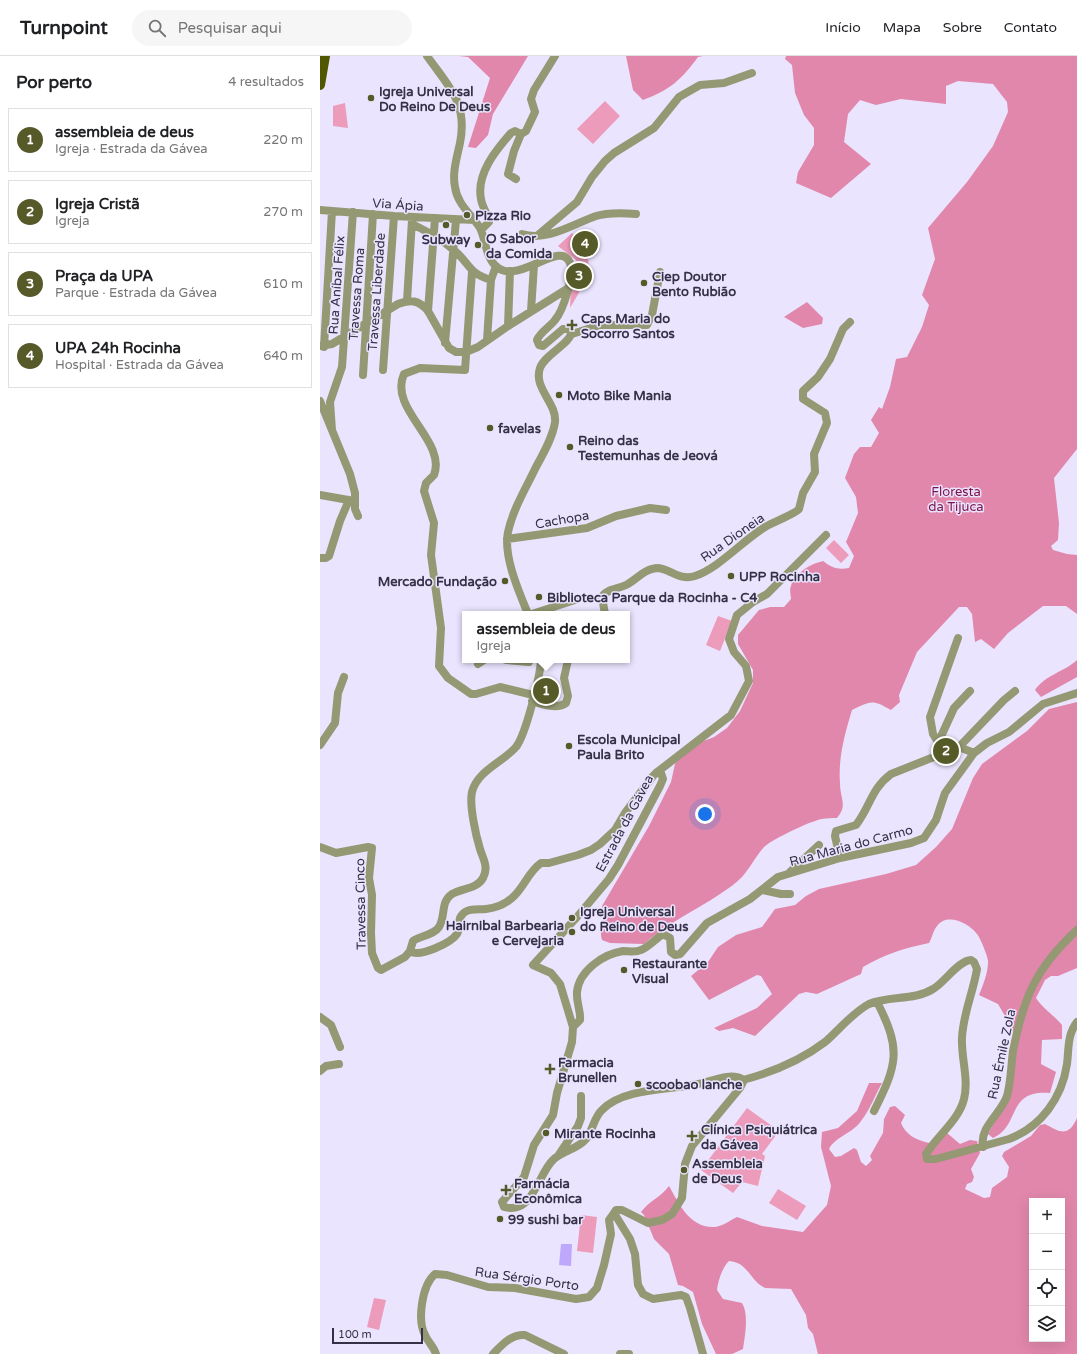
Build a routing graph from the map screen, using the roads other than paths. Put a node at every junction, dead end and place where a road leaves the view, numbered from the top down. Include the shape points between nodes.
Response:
1 (325, 56) edge
2 (428, 56) edge
3 (555, 56) edge
4 (752, 73) dead end
5 (320, 85) edge
6 (521, 134) junction
7 (516, 179) dead end
8 (320, 210) edge
9 (332, 210) junction
10 (353, 212) junction
11 (373, 214) junction
12 (636, 214) dead end
13 (394, 216) junction
14 (435, 218) junction
15 (456, 220) junction
16 (474, 220) junction
17 (412, 221) junction
18 (481, 230) junction
19 (434, 234) junction
20 (522, 234) dead end
21 (538, 236) junction
22 (454, 250) junction
23 (534, 265) junction
24 (496, 266) junction
25 (510, 271) junction
26 (472, 272) junction
27 (660, 272) dead end
28 (491, 280) junction
29 (568, 289) junction
30 (406, 301) junction
31 (388, 310) junction
32 (428, 310) junction
33 (531, 311) junction
34 (850, 322) dead end
35 (366, 324) junction
36 (508, 326) junction
37 (572, 334) junction
38 (344, 337) junction
39 (487, 340) junction
40 (445, 343) junction
41 (322, 346) edge
42 (466, 352) junction
43 (383, 370) dead end
44 (363, 375) dead end
45 (320, 401) edge
46 (332, 430) junction
47 (320, 495) edge
48 (352, 501) junction
49 (666, 510) dead end
50 (358, 516) dead end
51 (826, 535) dead end
52 (507, 539) junction
53 (320, 558) edge
54 (578, 599) dead end
55 (527, 611) edge
56 (541, 611) edge
57 (604, 611) edge
58 (958, 638) dead end
59 (540, 663) edge
60 (567, 663) edge
61 (344, 677) dead end
62 (970, 691) dead end
63 (1015, 691) dead end
64 (1077, 692) edge
65 (533, 698) junction
66 (938, 743) junction
67 (320, 745) edge
68 (959, 747) junction
69 (944, 752) junction
70 (974, 753) junction
71 (656, 773) junction
72 (819, 845) dead end
73 (320, 847) edge
74 (840, 858) junction
75 (789, 873) junction
76 (762, 890) junction
77 (790, 894) dead end
78 (1077, 930) edge
79 (410, 951) junction
80 (877, 1002) junction
81 (320, 1017) edge
82 (1077, 1022) edge
83 (573, 1027) junction
84 (340, 1047) dead end
85 (339, 1064) dead end
86 (320, 1071) edge
87 (743, 1080) junction
88 (581, 1096) dead end
89 (874, 1111) dead end
90 (983, 1147) junction
91 (558, 1156) junction
92 (614, 1213) junction
93 (436, 1354) edge
94 (493, 1354) edge
95 (564, 1354) edge
96 (620, 1354) edge
97 (629, 1354) edge
98 (703, 1354) edge

1 - 5 main road
2 - 16 street via 455,96 461,110 463,127 454,185 463,206
3 - 6 street via 534,90 531,99 535,112 526,131
4 - 21 street via 724,83 700,85 683,95 654,128 605,161 577,202
6 - 7 street via 508,172
6 - 18 street via 515,131 511,133 487,165 480,195 489,222
8 - 9 street, Via Ápia
9 - 10 street, Via Ápia
9 - 41 street
10 - 11 street, Via Ápia
10 - 38 street, Rua Aníbal Félix
11 - 13 street, Via Ápia
11 - 35 street, Travessa Roma
12 - 21 street via 596,216
13 - 17 street, Via Ápia
13 - 31 street, Travessa Liberdade
14 - 15 street, Via Ápia
14 - 17 street, Via Ápia
14 - 19 street
15 - 16 street, Via Ápia
15 - 22 street
16 - 18 street
17 - 19 street
17 - 30 street
18 - 24 street via 489,255
19 - 22 street
19 - 32 street
20 - 21 street
22 - 26 street
22 - 40 street
23 - 25 street
23 - 29 street via 557,255 566,257 571,266
23 - 33 street
24 - 25 street
24 - 28 street
25 - 36 street
26 - 28 street
26 - 42 street
27 - 37 street via 652,315 647,325 600,325
28 - 39 street
29 - 33 street
29 - 37 street via 558,316 537,342 541,346 545,345 565,328 571,330
30 - 31 street
30 - 32 street via 419,303
31 - 35 street
31 - 43 street, Travessa Liberdade
32 - 40 street
33 - 36 street
34 - 57 street, Rua Dioneia via 840,333 830,359 818,377 803,391 803,399 825,413 827,420 814,454 814,476 803,493 799,509 752,535 725,558 698,575 684,578 654,569 626,585 606,592 602,597
35 - 38 street
35 - 44 street, Travessa Roma
36 - 39 street
37 - 52 street via 540,368 540,381 553,410 555,422 542,456 517,506
38 - 41 street
38 - 46 street, Rua Aníbal Félix via 342,367 330,402
39 - 42 street
40 - 42 street via 456,352
42 - 65 street via 465,370 416,368 404,374 401,385 407,408 428,440 435,464 435,473 426,483 424,492 434,523 431,555 441,628 438,663 448,678 471,694 500,687
45 - 46 street
46 - 48 street via 350,474 355,492
47 - 48 street
48 - 50 street
48 - 53 street via 340,521 329,556
49 - 52 street, Cachopa via 650,508 616,516 588,528
51 - 71 street via 767,594 737,615 729,639 734,652 746,666 749,682 731,715
52 - 55 street via 513,573
54 - 56 street
58 - 66 street via 930,717
59 - 65 street
60 - 65 street via 564,678 568,696 566,703 553,706
61 - 67 street via 338,693 335,723
62 - 66 street via 954,708
63 - 68 street
64 - 70 street, Rua Maria do Carmo via 1043,704 1010,732
65 - 79 street via 524,732 518,743 480,778 472,792 472,808 485,864 484,876 478,884 447,898 439,926 413,941
66 - 69 street
68 - 69 street
68 - 70 street
69 - 74 street via 938,757 891,774 882,781 856,825 836,831
70 - 74 street, Rua Maria do Carmo via 945,793 936,820 924,838 904,845
71 - 79 street, Estrada da Gávea via 615,830 600,844 578,855 541,863 532,870 512,898 494,908 463,914 459,920 458,932 452,939 427,952 415,954
71 - 83 street, Estrada da Gávea via 663,776 660,786 618,864 593,899 533,964 551,974 560,984
72 - 75 street
73 - 79 street, Travessa Cinco via 336,853 372,848 369,878 375,964 381,970 405,957
74 - 75 street, Rua Maria do Carmo
75 - 76 street, Rua Maria do Carmo via 773,880
76 - 77 street
76 - 83 street, Rua Maria do Carmo via 707,924 696,933 680,954 675,955 671,952 670,938 663,934 652,945 639,951 623,951 600,959 578,986 580,1020
78 - 90 street, Rua Émile Zola via 1051,956 1027,996 1017,1031 1007,1096 982,1136
80 - 87 street via 862,1008 825,1042 806,1055 774,1071
80 - 89 street via 888,1025 894,1058 890,1080
80 - 90 street via 932,990 961,964 971,960 974,962 977,969 963,1024 964,1099 960,1108 932,1143 925,1157 936,1159
81 - 84 street via 331,1025
82 - 90 street via 1070,1034 1062,1084 1045,1114 1020,1135
83 - 91 street, Estrada da Gávea via 572,1042 553,1115 534,1145 524,1177 503,1199 504,1207 512,1208 530,1198 547,1167
85 - 86 street via 326,1066
87 - 91 street, Estrada da Gávea via 737,1076 637,1093 622,1098 602,1109 585,1140
87 - 92 street via 740,1088 692,1146 685,1164 682,1198 672,1214 662,1220 648,1222 622,1210 616,1210
88 - 91 street via 581,1118 578,1126
92 - 93 street, Rua Sérgio Porto via 610,1220 611,1234 604,1265 597,1288 589,1296 576,1299 515,1288 488,1287 435,1274 429,1282 421,1311 421,1326
92 - 98 street via 630,1239 640,1290 654,1299 681,1295 686,1297
94 - 95 street via 504,1343 520,1335
96 - 97 street

